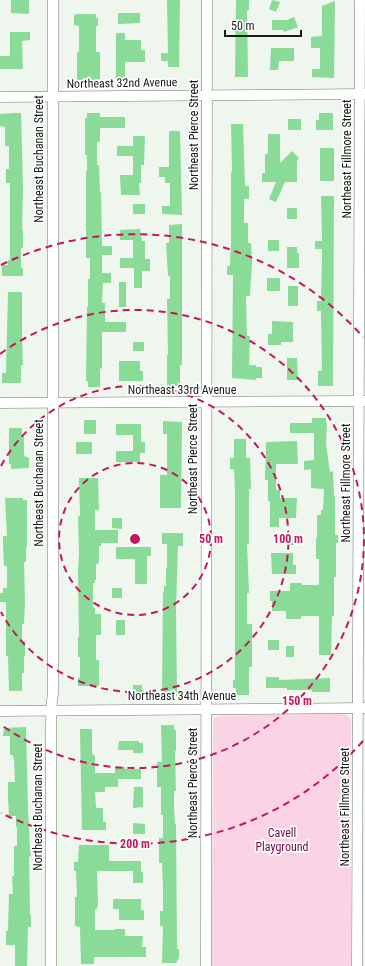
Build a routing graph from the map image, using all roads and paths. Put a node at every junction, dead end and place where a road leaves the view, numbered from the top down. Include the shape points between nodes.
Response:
1 (53, 0) edge
2 (207, 0) edge
3 (360, 0) edge
4 (363, 94) edge
5 (207, 96) junction
6 (0, 97) edge
7 (53, 97) junction
8 (362, 401) edge
9 (0, 403) edge
10 (52, 403) junction
11 (207, 403) junction
12 (362, 708) edge
13 (206, 709) junction
14 (0, 711) edge
15 (52, 711) junction
16 (51, 966) edge
17 (206, 966) edge
18 (358, 966) edge

1 - 7 street, Northeast Buchanan Street
2 - 5 street, Northeast Pierce Street
3 - 4 street, Northeast Fillmore Street
4 - 5 street, Northeast 32nd Avenue
4 - 8 street, Northeast Fillmore Street
5 - 7 street, Northeast 32nd Avenue
5 - 11 street, Northeast Pierce Street
6 - 7 street, Northeast 32nd Avenue
7 - 10 street, Northeast Buchanan Street
8 - 11 street, Northeast 33rd Avenue
8 - 12 street, Northeast Fillmore Street
9 - 10 street, Northeast 33rd Avenue
10 - 11 street, Northeast 33rd Avenue
10 - 15 street, Northeast Buchanan Street
11 - 13 street, Northeast Pierce Street
12 - 13 street, Northeast 34th Avenue
12 - 18 street, Northeast Fillmore Street
13 - 15 street, Northeast 34th Avenue
13 - 17 street, Northeast Pierce Street
14 - 15 street, Northeast 34th Avenue
15 - 16 street, Northeast Buchanan Street

